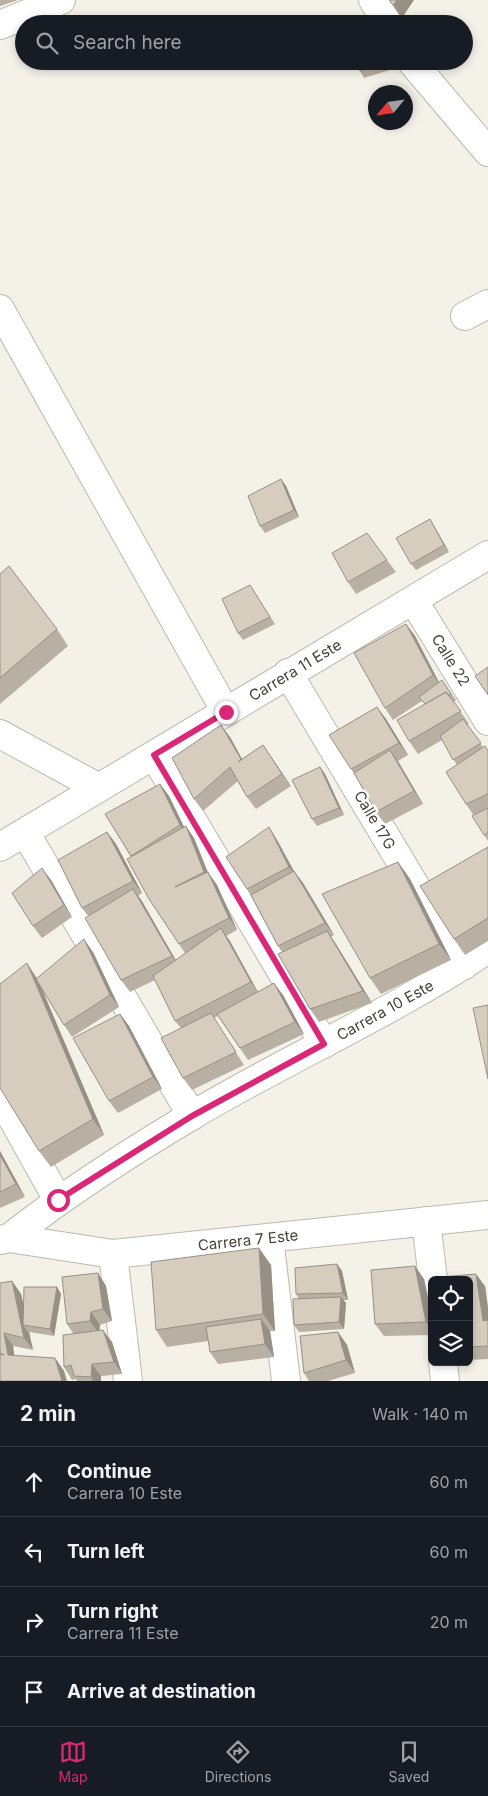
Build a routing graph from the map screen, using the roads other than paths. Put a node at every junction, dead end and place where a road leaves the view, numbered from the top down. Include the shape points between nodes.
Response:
1 (61, 0) edge
2 (373, 0) edge
3 (24, 15) edge
4 (382, 15) edge
5 (15, 19) edge
6 (0, 25) edge
7 (419, 70) edge
8 (488, 152) edge
9 (0, 309) edge
10 (488, 555) edge
11 (413, 600) junction
12 (288, 673) junction
13 (226, 712) junction
14 (488, 721) edge
15 (0, 734) edge
16 (154, 755) junction
17 (99, 788) junction
18 (25, 832) junction
19 (0, 847) edge
20 (488, 949) edge
21 (463, 966) junction
22 (324, 1044) junction
23 (0, 1096) edge
24 (192, 1116) junction
25 (58, 1200) junction
26 (488, 1215) edge
27 (426, 1221) junction
28 (269, 1238) junction
29 (5, 1239) edge
30 (113, 1254) junction
31 (433, 1276) edge
32 (443, 1366) edge
33 (128, 1381) edge
34 (286, 1381) edge
35 (445, 1381) edge

1 - 3 street
2 - 4 street
5 - 6 street
7 - 8 street
9 - 13 street
10 - 11 street, Carrera 11 Este
11 - 12 street, Carrera 11 Este
11 - 14 street, Calle 22
12 - 13 street, Carrera 11 Este
12 - 21 street, Calle 17G
13 - 16 street, Carrera 11 Este
15 - 17 street
16 - 17 street, Carrera 11 Este
16 - 22 street
17 - 18 street, Carrera 11 Este
18 - 19 street, Carrera 11 Este
18 - 24 street
20 - 21 street, Carrera 10 Este
21 - 22 street, Carrera 10 Este
22 - 24 street, Carrera 10 Este
23 - 25 street
24 - 25 street, Carrera 10 Este
25 - 29 street, Carrera 10 Este
26 - 27 street, Carrera 7 Este
27 - 28 street, Carrera 7 Este
27 - 31 street
28 - 30 street, Carrera 7 Este
28 - 34 street
29 - 30 street, Carrera 7 Este
30 - 33 street
32 - 35 street

